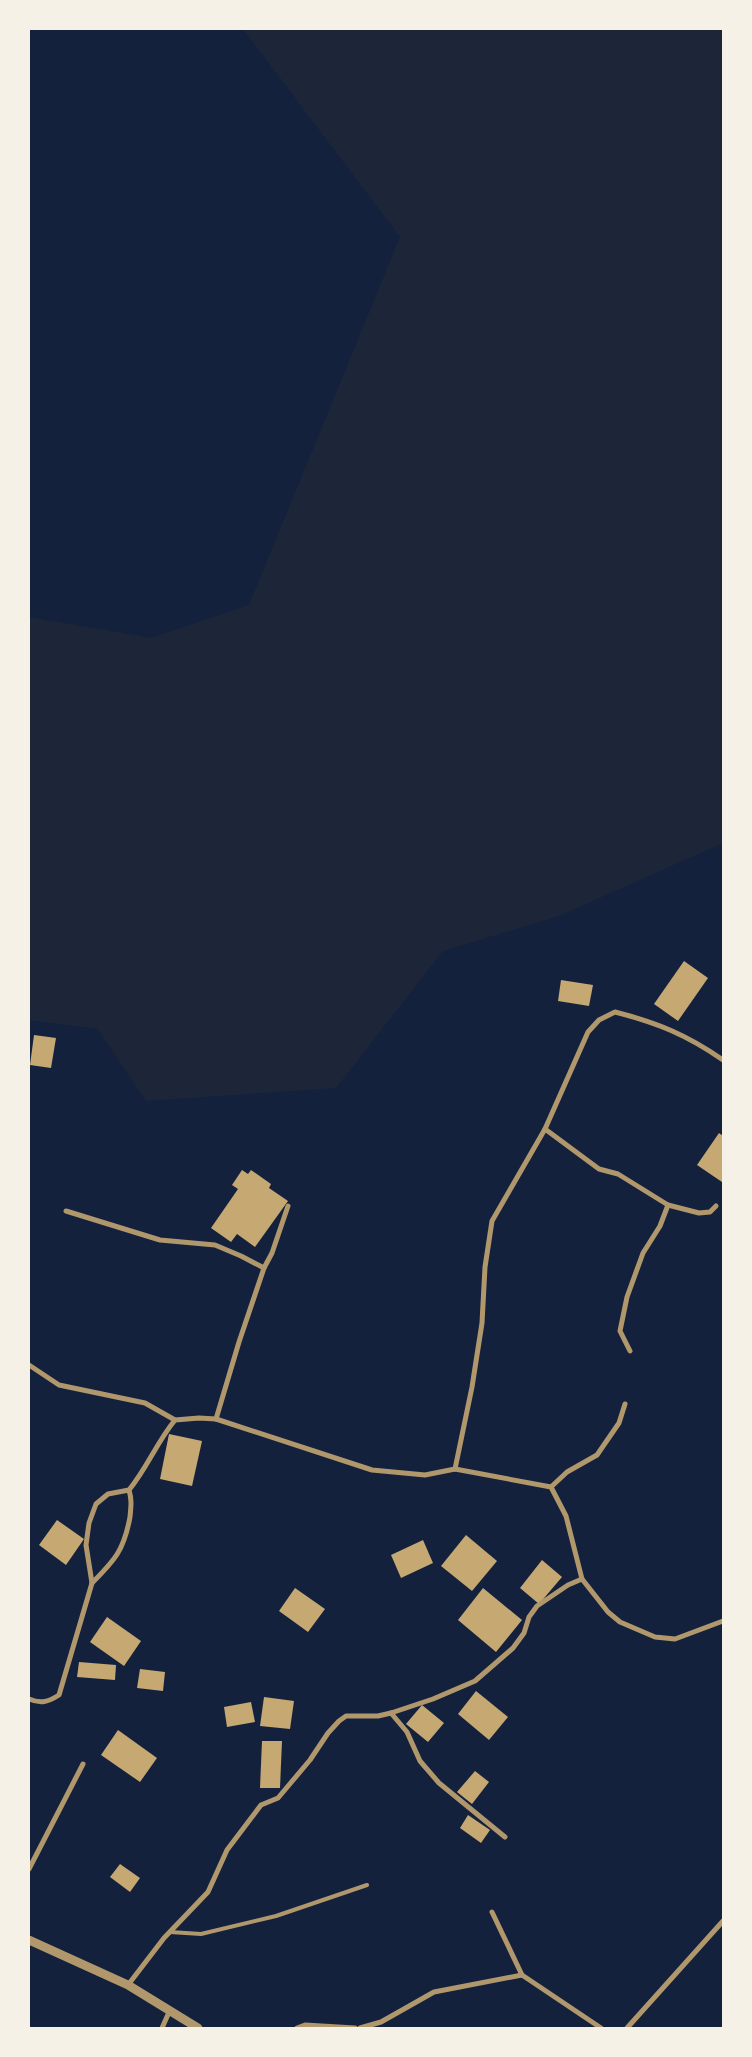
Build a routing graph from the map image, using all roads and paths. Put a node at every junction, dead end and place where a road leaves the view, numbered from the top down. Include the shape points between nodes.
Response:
1 (723, 1060) edge
2 (545, 1129) junction
3 (668, 1205) junction
4 (288, 1206) dead end
5 (716, 1206) dead end
6 (66, 1211) dead end
7 (264, 1268) junction
8 (630, 1351) dead end
9 (29, 1365) edge
10 (625, 1404) dead end
11 (216, 1419) junction
12 (174, 1420) junction
13 (455, 1469) junction
14 (551, 1487) junction
15 (128, 1490) junction
16 (582, 1579) junction
17 (92, 1583) junction
18 (723, 1621) edge
19 (29, 1699) edge
20 (391, 1713) junction
21 (84, 1764) dead end
22 (505, 1837) dead end
23 (29, 1869) edge
24 (367, 1885) dead end
25 (492, 1912) dead end
26 (723, 1921) edge
27 (170, 1932) junction
28 (29, 1940) edge
29 (522, 1975) junction
30 (128, 1986) junction
31 (170, 2010) junction
32 (162, 2028) edge
33 (198, 2028) edge
34 (297, 2028) edge
35 (356, 2028) edge
36 (360, 2028) edge
37 (601, 2028) edge
38 (627, 2028) edge

1 - 2 street via 696,1041 656,1023 615,1012 599,1020 588,1032
2 - 3 street via 599,1169 618,1174
2 - 13 street via 492,1221 472,1388
3 - 5 street via 699,1213 710,1212
3 - 8 street via 660,1226 643,1253 627,1297 620,1331
4 - 7 street
6 - 7 street via 160,1240 214,1245
7 - 11 street
9 - 12 street via 59,1385 145,1404
10 - 14 street via 619,1423 597,1455 567,1472
11 - 12 street
11 - 13 street via 372,1470 425,1475
12 - 15 street
13 - 14 street
14 - 16 street via 566,1516
15 - 17 street via 132,1500 126,1539 114,1561
15 - 17 street via 108,1494 96,1504 86,1544
16 - 18 street via 620,1622 655,1637 675,1639
16 - 20 street via 537,1606 513,1648 475,1681
17 - 19 street via 59,1695 50,1701
20 - 22 street via 407,1732 420,1760 440,1783
20 - 27 street via 346,1716 339,1721 278,1798 261,1805 227,1850 208,1892
21 - 23 street
24 - 27 lane via 276,1916 200,1934
25 - 29 street
26 - 38 street
27 - 30 street
28 - 30 street
29 - 36 street via 434,1992 381,2022
29 - 37 street
30 - 31 street
31 - 32 street
31 - 33 street
34 - 35 street via 305,2025

